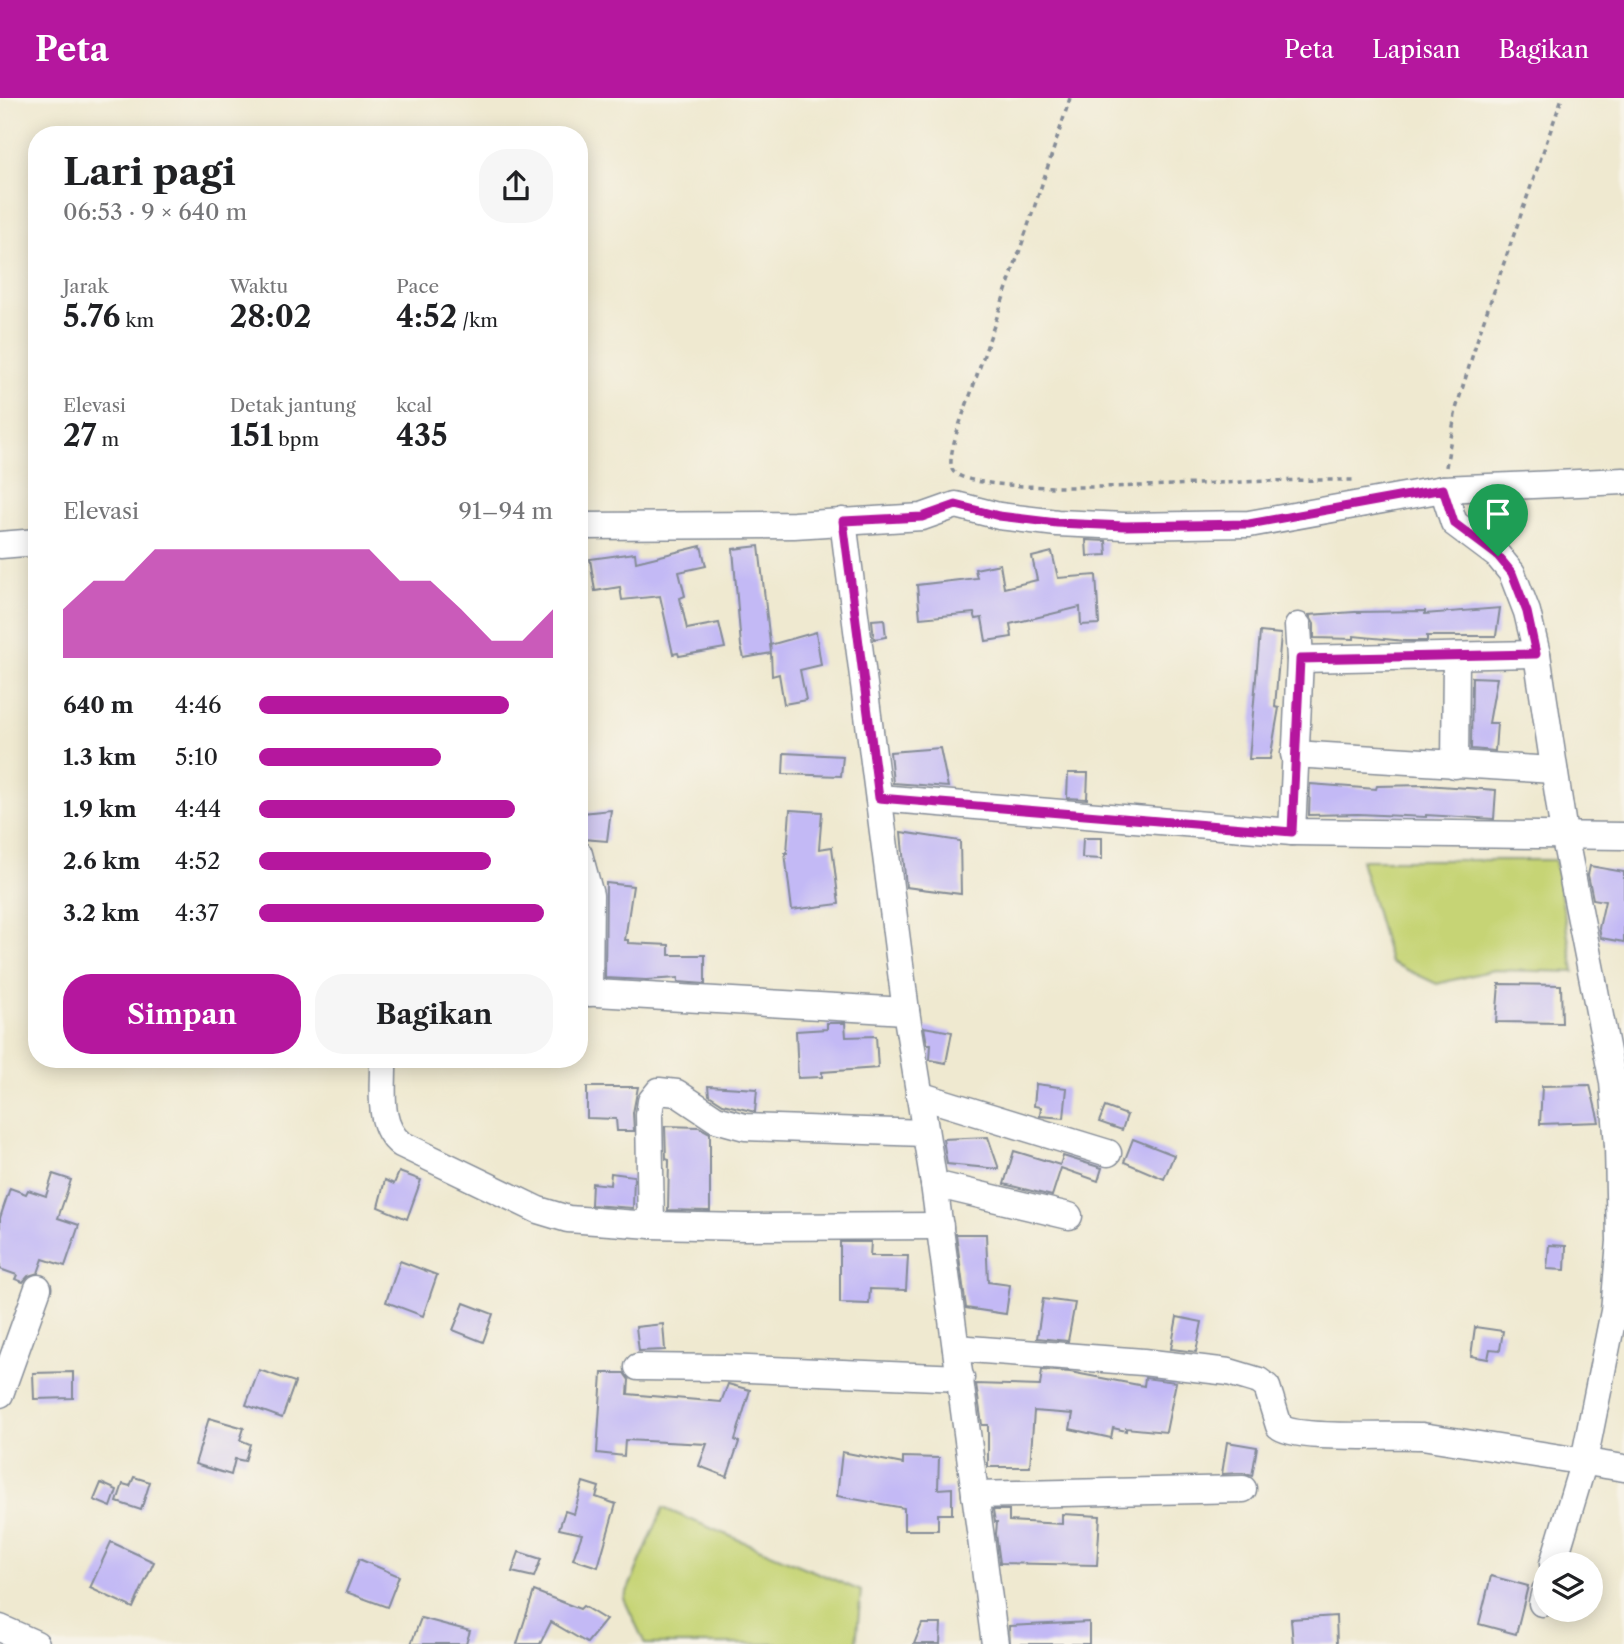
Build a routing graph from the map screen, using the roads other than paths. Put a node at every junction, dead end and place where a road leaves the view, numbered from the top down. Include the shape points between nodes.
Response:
1 (1624, 481) edge
2 (1443, 489) junction
3 (843, 521) junction
4 (588, 526) edge
5 (28, 543) edge
6 (0, 545) edge
7 (1298, 626) dead end
8 (1536, 654) junction
9 (1456, 656) junction
10 (1300, 659) junction
11 (1294, 754) junction
12 (1455, 765) junction
13 (1554, 770) junction
14 (879, 798) junction
15 (1292, 832) junction
16 (1564, 834) junction
17 (1624, 836) edge
18 (588, 888) edge
19 (588, 928) edge
20 (588, 993) edge
21 (906, 1011) junction
22 (383, 1068) edge
23 (919, 1096) junction
24 (925, 1133) junction
25 (1108, 1153) dead end
26 (934, 1184) junction
27 (1069, 1216) dead end
28 (651, 1225) junction
29 (940, 1226) junction
30 (38, 1288) dead end
31 (956, 1348) junction
32 (638, 1367) dead end
33 (961, 1378) junction
34 (0, 1394) edge
35 (1584, 1461) junction
36 (1624, 1468) edge
37 (1243, 1489) dead end
38 (975, 1495) junction
39 (1557, 1552) edge
40 (0, 1628) edge
41 (36, 1644) edge
42 (995, 1644) edge

1 - 2 street
2 - 3 street via 1249,524 1057,523 956,505 922,517
2 - 8 street via 1454,523 1498,556 1512,573
3 - 4 street
3 - 14 street
5 - 6 street
7 - 10 street
8 - 9 street
8 - 13 street
9 - 10 street
9 - 12 street
10 - 11 street
11 - 12 street
11 - 15 street
12 - 13 street
13 - 16 street
14 - 15 street
14 - 21 street
15 - 16 street
16 - 17 street
16 - 35 street via 1613,1082 1618,1146 1620,1241 1614,1311
18 - 19 street
20 - 21 street
21 - 23 street
22 - 28 street via 384,1122 401,1144 553,1215
23 - 24 street
23 - 25 street
24 - 26 street
24 - 28 street via 745,1127 716,1119 677,1093 659,1091 651,1101 649,1115
26 - 27 street
26 - 29 street
28 - 29 street
29 - 31 street
30 - 34 street
31 - 33 street
31 - 35 street via 1228,1372 1263,1383 1279,1426 1298,1434 1422,1436
32 - 33 street
33 - 38 street
35 - 36 street
35 - 39 street
37 - 38 street
38 - 42 street
40 - 41 street

